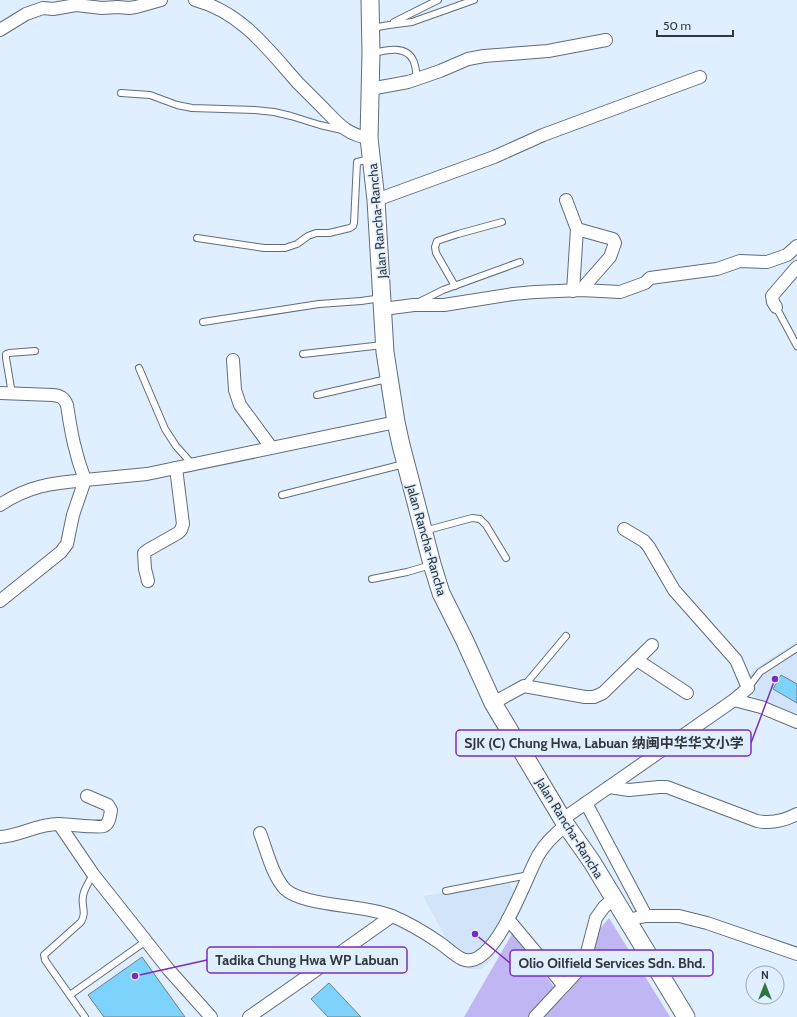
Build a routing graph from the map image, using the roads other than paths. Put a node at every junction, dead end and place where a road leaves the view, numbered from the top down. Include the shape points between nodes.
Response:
1 (161, 0) edge
2 (195, 0) edge
3 (370, 0) edge
4 (438, 0) edge
5 (474, 0) edge
6 (208, 2) edge
7 (67, 3) edge
8 (389, 25) junction
9 (370, 29) junction
10 (0, 30) edge
11 (606, 40) dead end
12 (371, 53) junction
13 (700, 77) dead end
14 (417, 79) junction
15 (370, 89) junction
16 (121, 93) dead end
17 (349, 132) junction
18 (369, 138) junction
19 (372, 158) junction
20 (376, 200) junction
21 (566, 200) dead end
22 (502, 222) dead end
23 (577, 229) junction
24 (197, 238) dead end
25 (797, 246) edge
26 (792, 257) edge
27 (520, 262) dead end
28 (797, 267) edge
29 (455, 286) junction
30 (577, 291) junction
31 (383, 304) junction
32 (414, 305) junction
33 (776, 307) joint
34 (203, 322) dead end
35 (385, 345) junction
36 (797, 346) edge
37 (35, 351) dead end
38 (303, 354) dead end
39 (233, 360) dead end
40 (138, 368) dead end
41 (389, 378) junction
42 (6, 393) edge
43 (317, 395) dead end
44 (396, 422) junction
45 (271, 447) junction
46 (193, 464) junction
47 (406, 464) junction
48 (176, 468) junction
49 (85, 480) junction
50 (282, 495) dead end
51 (0, 505) edge
52 (624, 529) dead end
53 (423, 531) junction
54 (506, 558) dead end
55 (432, 564) junction
56 (372, 579) dead end
57 (148, 581) dead end
58 (0, 601) edge
59 (566, 636) dead end
60 (652, 645) dead end
61 (797, 648) edge
62 (637, 660) junction
63 (524, 686) junction
64 (748, 688) junction
65 (687, 693) dead end
66 (734, 700) junction
67 (493, 703) junction
68 (796, 724) edge
69 (609, 787) junction
70 (87, 796) dead end
71 (586, 803) junction
72 (797, 814) edge
73 (565, 822) junction
74 (59, 824) junction
75 (260, 833) dead end
76 (0, 837) edge
77 (93, 874) junction
78 (530, 874) junction
79 (446, 891) dead end
80 (614, 898) junction
81 (392, 916) junction
82 (646, 916) junction
83 (508, 919) junction
84 (627, 920) junction
85 (146, 941) junction
86 (797, 954) edge
87 (564, 986) junction
88 (70, 995) junction
89 (268, 1005) junction
90 (85, 1017) edge
91 (211, 1017) edge
92 (249, 1017) edge
93 (260, 1017) edge
94 (535, 1017) edge
95 (686, 1017) edge

1 - 7 street via 129,8 102,8
2 - 6 street
3 - 9 main road, Jalan Rancha-Rancha
4 - 8 lane
5 - 8 lane via 412,22
6 - 17 street via 243,23 299,84
7 - 10 street via 53,9 34,10
8 - 9 lane
9 - 12 main road, Jalan Rancha-Rancha
11 - 14 street via 548,51 468,59
12 - 14 lane via 394,49 409,54 414,61
12 - 15 main road, Jalan Rancha-Rancha
13 - 20 street
14 - 15 street
15 - 18 main road, Jalan Rancha-Rancha
16 - 17 lane via 150,95 192,108 274,112
17 - 18 street
18 - 19 main road, Jalan Rancha-Rancha
19 - 20 main road, Jalan Rancha-Rancha
19 - 24 lane via 357,162 354,223 350,228 316,233 285,248 264,248
20 - 31 main road, Jalan Rancha-Rancha
21 - 23 street
22 - 29 lane via 437,241 436,253
23 - 30 street
23 - 30 street via 613,239 615,243 610,257
25 - 26 street
26 - 30 street via 767,262 740,261 717,269 650,278 645,283 620,292
27 - 29 lane
28 - 33 street via 772,296
29 - 32 lane
30 - 32 street via 513,294 444,305
31 - 32 street
31 - 34 lane via 361,301 319,304
31 - 35 main road, Jalan Rancha-Rancha
33 - 36 lane
35 - 38 lane
35 - 41 main road, Jalan Rancha-Rancha
37 - 42 lane via 6,354
39 - 45 street via 235,390 240,405
40 - 46 lane via 165,429 176,446
41 - 43 lane
41 - 44 main road, Jalan Rancha-Rancha
42 - 49 street via 53,395 65,399 74,447
44 - 45 street
44 - 47 main road, Jalan Rancha-Rancha
45 - 46 street
46 - 48 street
47 - 50 lane
47 - 53 main road, Jalan Rancha-Rancha
48 - 49 street via 147,474
48 - 57 street via 183,524 178,533 144,553
49 - 51 street via 37,487 14,495
49 - 58 street via 73,515 67,544 61,552
52 - 64 street via 649,547 674,590 736,660
53 - 54 lane via 472,518 480,519
53 - 55 main road, Jalan Rancha-Rancha
55 - 56 lane
55 - 67 main road, Jalan Rancha-Rancha via 441,594
59 - 63 lane
60 - 62 street
61 - 64 lane via 760,672
62 - 63 street via 603,692 594,696
62 - 65 street
63 - 67 street
64 - 66 street
66 - 68 street via 761,707
66 - 69 street
67 - 73 main road, Jalan Rancha-Rancha
69 - 71 street
69 - 72 street via 629,790 667,787 765,823 786,820
70 - 74 street via 108,805 111,810 104,827
71 - 73 street
71 - 82 street
73 - 78 street via 547,842
73 - 80 main road, Jalan Rancha-Rancha
74 - 76 street via 42,825
74 - 77 street
75 - 81 street via 274,871 285,889 291,893 304,899 373,909
77 - 85 street
77 - 88 lane via 84,891 84,916 81,922 44,955
78 - 79 lane
78 - 83 street
80 - 84 main road, Jalan Rancha-Rancha
80 - 87 street via 596,918 585,960
81 - 83 street via 417,928 463,959 473,959 482,955
81 - 89 street
82 - 84 street
82 - 86 street via 678,916 707,923
83 - 87 street
84 - 95 main road, Jalan Rancha-Rancha
85 - 88 lane
85 - 91 street
87 - 94 street
88 - 90 lane
89 - 92 street
89 - 93 lane

